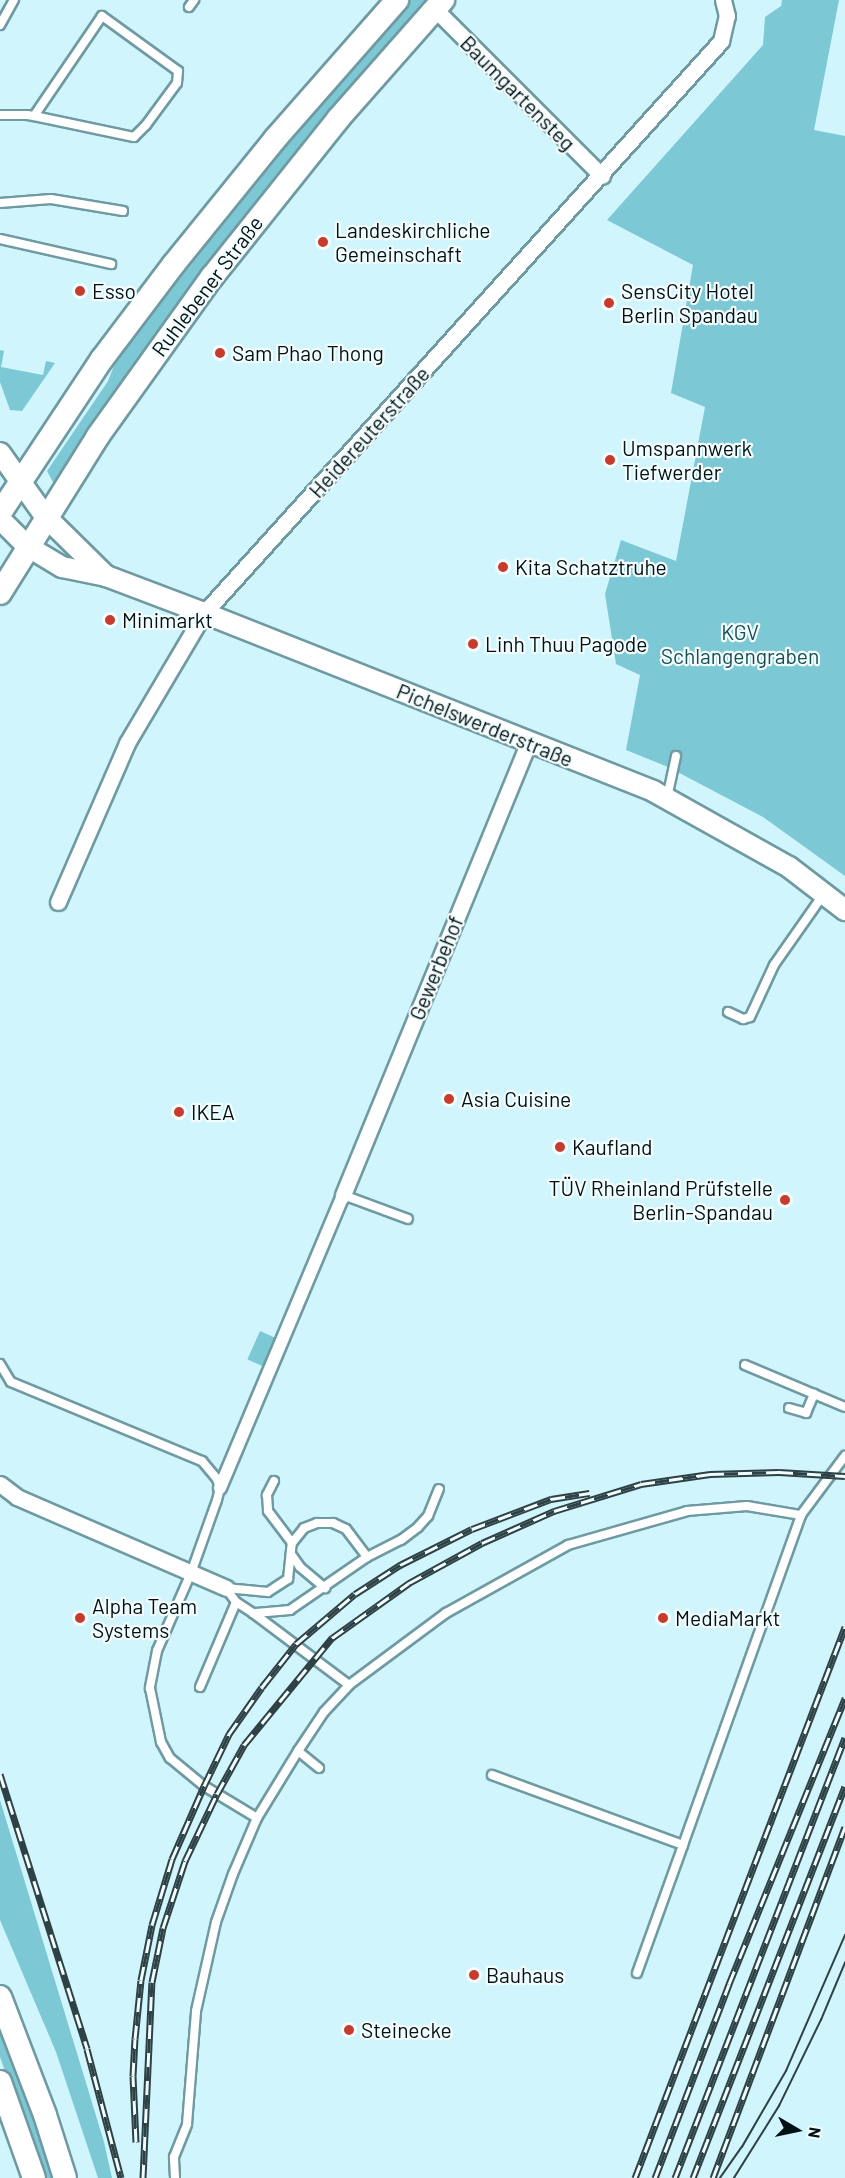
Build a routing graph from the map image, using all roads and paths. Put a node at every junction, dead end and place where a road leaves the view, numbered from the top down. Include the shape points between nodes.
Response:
1 (14, 0) edge
2 (397, 0) edge
3 (723, 0) edge
4 (439, 4) edge
5 (0, 25) edge
6 (0, 115) edge
7 (34, 116) junction
8 (602, 176) junction
9 (0, 203) edge
10 (123, 211) dead end
11 (0, 239) edge
12 (111, 264) dead end
13 (0, 453) edge
14 (19, 482) junction
15 (0, 513) edge
16 (45, 516) junction
17 (0, 519) edge
18 (27, 546) junction
19 (106, 576) junction
20 (0, 593) edge
21 (204, 613) junction
22 (529, 742) junction
23 (676, 756) dead end
24 (667, 798) junction
25 (824, 894) junction
26 (58, 902) dead end
27 (845, 910) edge
28 (728, 1012) dead end
29 (343, 1194) junction
30 (408, 1219) dead end
31 (0, 1364) edge
32 (745, 1365) dead end
33 (814, 1394) junction
34 (845, 1407) edge
35 (789, 1408) dead end
36 (845, 1456) edge
37 (274, 1481) dead end
38 (0, 1484) edge
39 (220, 1488) junction
40 (439, 1489) dead end
41 (801, 1515) junction
42 (292, 1543) junction
43 (291, 1554) junction
44 (367, 1557) junction
45 (191, 1573) junction
46 (226, 1588) junction
47 (325, 1588) junction
48 (236, 1602) junction
49 (253, 1613) junction
50 (349, 1685) junction
51 (200, 1687) dead end
52 (298, 1751) junction
53 (319, 1768) dead end
54 (492, 1775) dead end
55 (257, 1818) junction
56 (683, 1845) junction
57 (637, 1973) dead end
58 (0, 1997) edge
59 (0, 2082) edge
60 (34, 2178) edge
61 (65, 2178) edge
62 (175, 2178) edge

1 - 5 lane
2 - 14 main road, Ruhlebener Straße via 275,139 173,265 102,359
3 - 8 street, Heidereuterstraße via 728,16 722,41
4 - 8 street, Baumgartensteg
4 - 16 main road, Ruhlebener Straße via 338,119 212,277 127,393
6 - 7 lane
7 - 7 lane via 102,16 178,71 177,83 134,137
8 - 21 street, Heidereuterstraße
9 - 10 lane via 51,199
11 - 12 lane
13 - 14 street, Pichelswerderstraße
14 - 15 main road, Ruhlebener Straße
14 - 16 street, Pichelswerderstraße
16 - 18 main road, Ruhlebener Straße
16 - 19 street, Pichelswerderstraße
17 - 18 street, Pichelswerderstraße
18 - 19 street, Pichelswerderstraße via 62,567
18 - 20 main road, Ruhlebener Straße
19 - 21 street, Pichelswerderstraße
21 - 22 street, Pichelswerderstraße
21 - 26 street, Heidereuterstraße via 127,743
22 - 24 street, Pichelswerderstraße
22 - 29 street, Gewerbehof
23 - 24 lane
24 - 25 street, Pichelswerderstraße via 789,867
25 - 27 street, Pichelswerderstraße
25 - 28 lane via 774,965 750,1017 743,1019
29 - 30 lane
29 - 39 street
31 - 39 lane via 11,1382 202,1461
32 - 33 lane
33 - 34 lane
33 - 35 lane via 806,1413
36 - 41 lane
37 - 42 lane via 267,1495 268,1511
38 - 45 street via 17,1497
39 - 45 lane
40 - 44 lane via 428,1516 418,1527
41 - 50 lane via 747,1506 687,1511 568,1545 446,1612
41 - 56 lane
42 - 43 lane
42 - 44 lane via 304,1528 333,1523 346,1529
43 - 46 lane via 288,1579 268,1592
43 - 47 lane
44 - 47 lane
45 - 46 street
45 - 55 lane via 151,1671 153,1712 161,1742 170,1758 186,1773
46 - 48 lane
47 - 49 lane via 290,1610
48 - 49 lane
48 - 51 lane
49 - 50 lane
50 - 52 lane via 324,1712
52 - 53 lane
52 - 55 lane
54 - 56 lane
55 - 62 lane via 231,1879 206,1966 196,2011 187,2124 174,2157
56 - 57 lane
58 - 61 main road
59 - 60 main road

